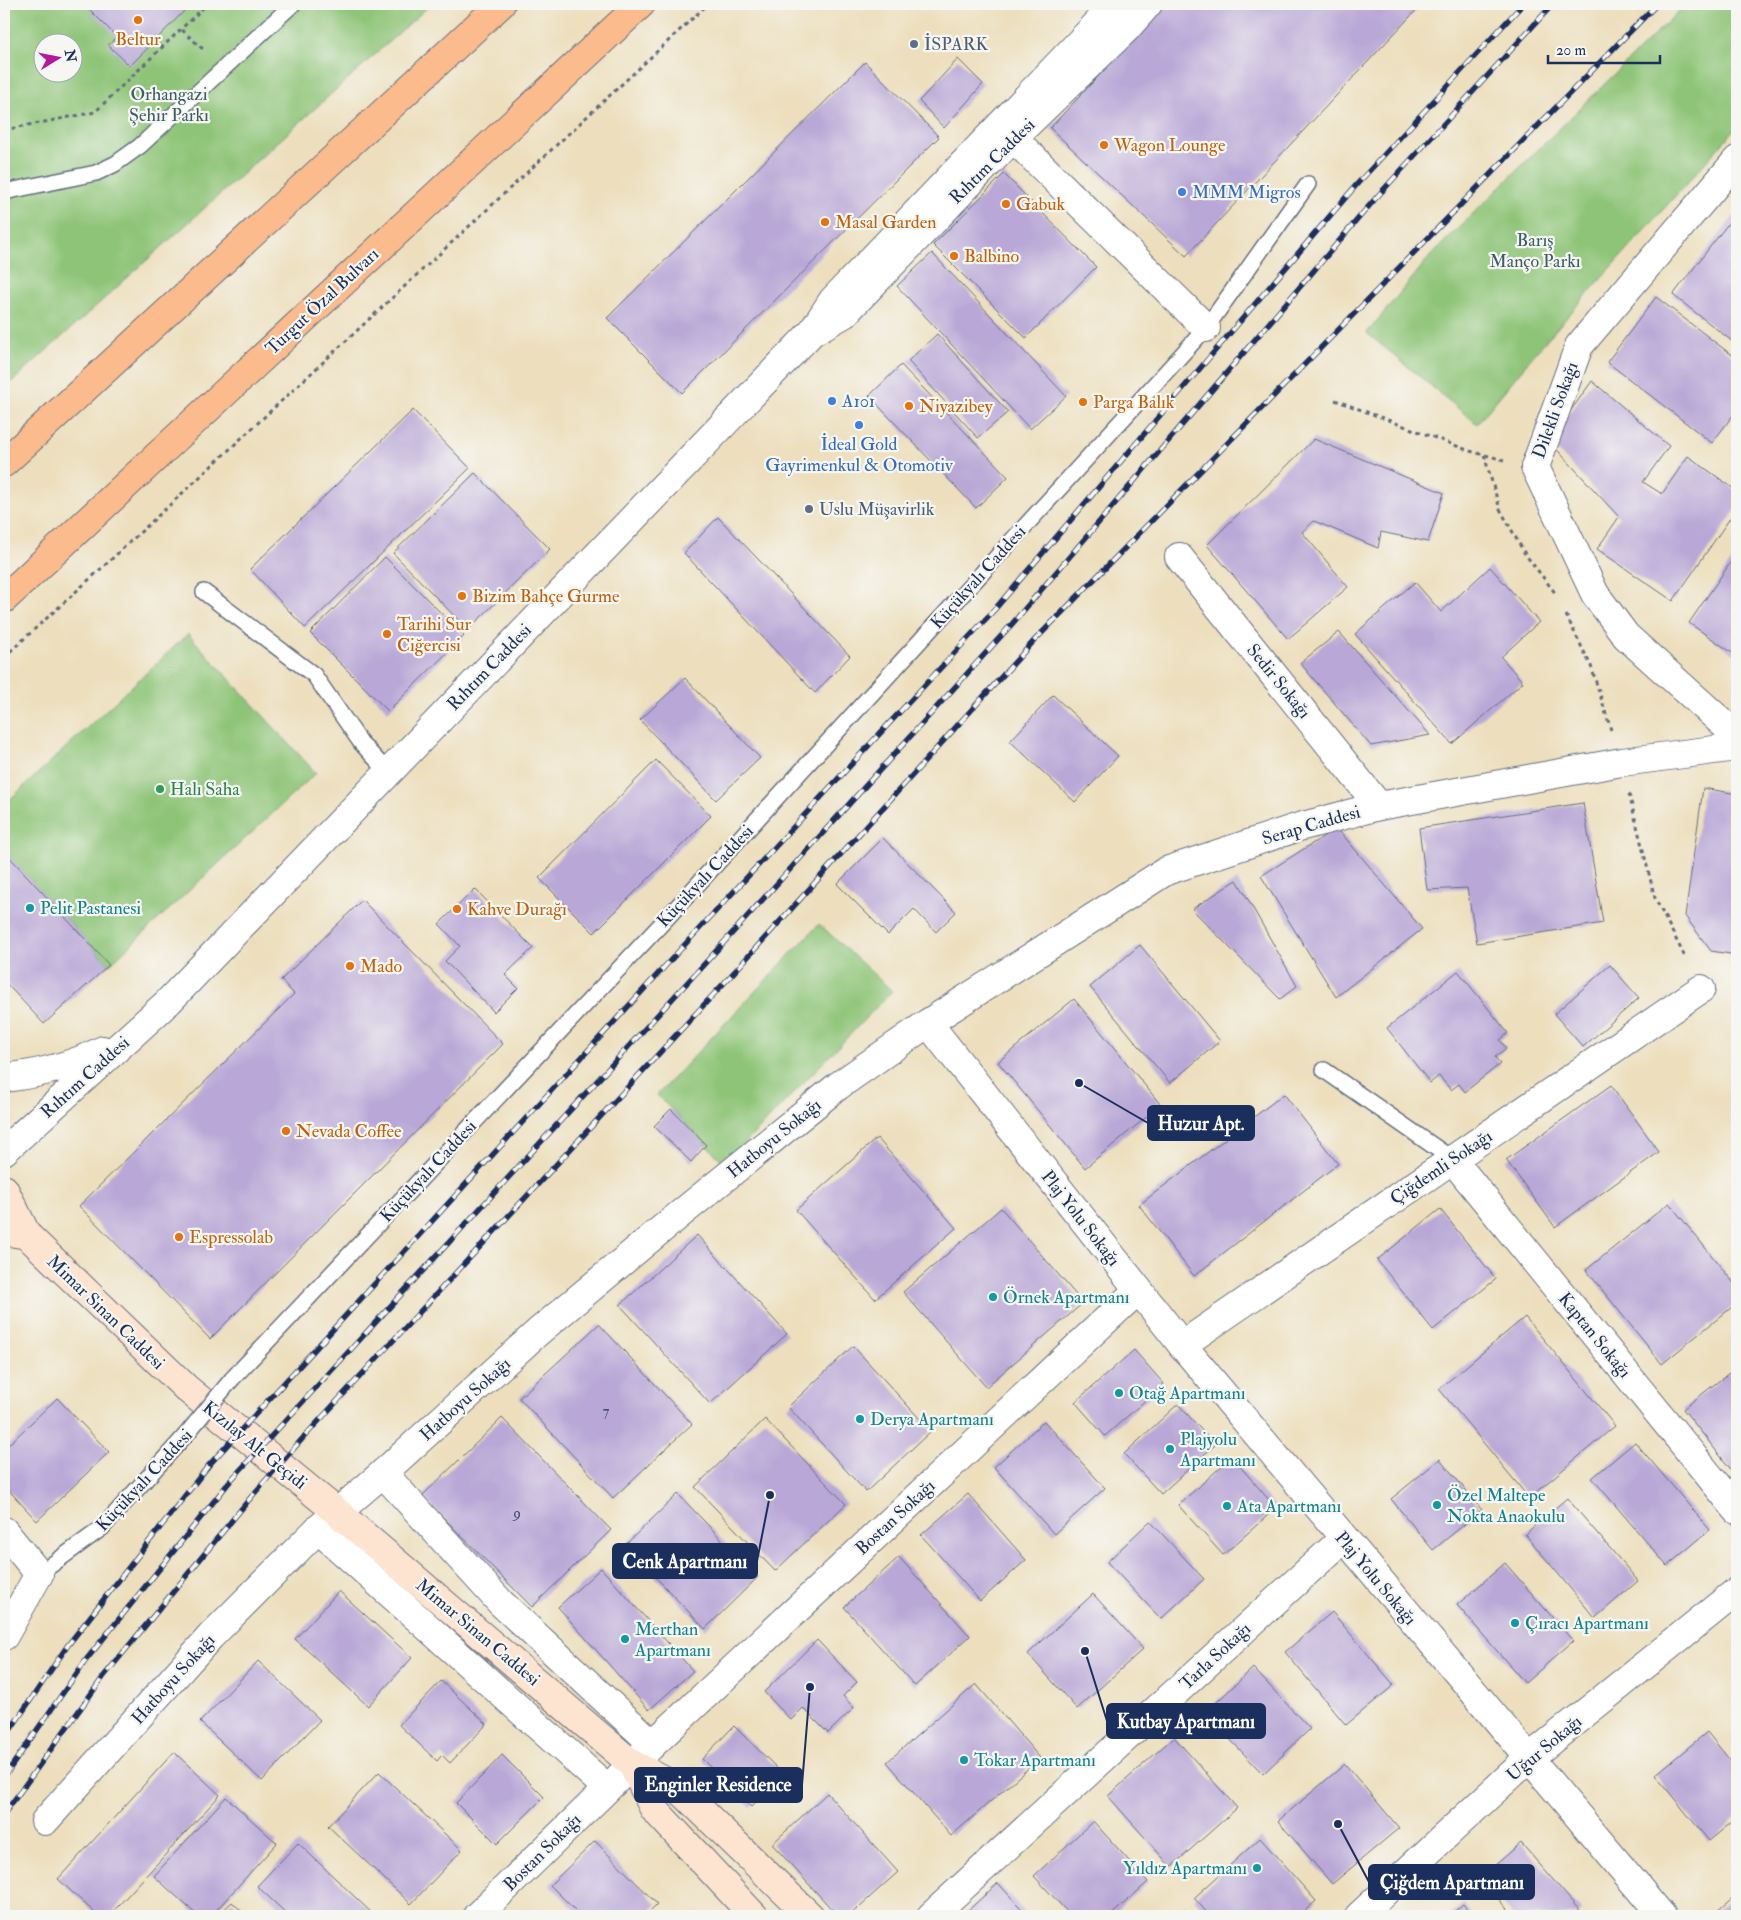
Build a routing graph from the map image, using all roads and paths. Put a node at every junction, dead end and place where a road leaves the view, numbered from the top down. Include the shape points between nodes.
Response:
1 (207, 4) edge
2 (293, 4) edge
3 (501, 4) edge
4 (641, 4) edge
5 (708, 4) edge
6 (1116, 4) edge
7 (1148, 4) edge
8 (182, 30) junction
9 (207, 54) dead end
10 (1055, 83) junction
11 (4, 130) edge
12 (1013, 138) junction
13 (1737, 160) edge
14 (1308, 184) dead end
15 (4, 192) edge
16 (1206, 328) junction
17 (812, 332) junction
18 (1335, 400) dead end
19 (4, 462) edge
20 (1535, 468) junction
21 (1180, 557) dead end
22 (204, 592) dead end
23 (4, 599) edge
24 (4, 657) edge
25 (1737, 736) edge
26 (1737, 747) edge
27 (388, 772) junction
28 (1379, 806) junction
29 (1701, 989) dead end
30 (167, 1003) junction
31 (928, 1023) junction
32 (1324, 1070) dead end
33 (4, 1078) edge
34 (4, 1151) edge
35 (1452, 1159) junction
36 (4, 1189) edge
37 (15, 1233) edge
38 (1138, 1290) junction
39 (1182, 1344) junction
40 (186, 1388) joint
41 (383, 1473) junction
42 (1737, 1510) edge
43 (326, 1514) junction
44 (4, 1531) edge
45 (1343, 1539) junction
46 (39, 1574) junction
47 (1737, 1591) edge
48 (4, 1603) edge
49 (4, 1636) edge
50 (653, 1744) junction
51 (1528, 1759) junction
52 (632, 1764) junction
53 (607, 1788) junction
54 (45, 1821) dead end
55 (477, 1916) edge
56 (754, 1916) edge
57 (810, 1916) edge
58 (931, 1916) edge
59 (1359, 1916) edge
60 (1662, 1916) edge

1 - 8 path
2 - 15 lane via 140,146 115,164 96,173
3 - 19 highway
4 - 23 highway, Turgut Özal Bulvarı
5 - 24 path
6 - 10 street
7 - 10 street via 1126,29
8 - 9 path
8 - 11 path via 95,112
10 - 12 street, Rıhtım Caddesi
10 - 17 street, Rıhtım Caddesi via 832,300
12 - 16 street
12 - 17 street, Rıhtım Caddesi via 844,314
13 - 20 street, Dilekli Sokağı via 1578,346
14 - 16 lane, Küçükyalı Caddesi
16 - 46 lane, Küçükyalı Caddesi, bridge via 666,919 232,1379 102,1528
17 - 27 street, Rıhtım Caddesi
18 - 20 path via 1470,451
20 - 25 street, Dilekli Sokağı via 1595,594 1626,636
21 - 28 street, Sedir Sokağı
22 - 27 lane via 314,675 361,744
26 - 28 street, Serap Caddesi via 1622,762
27 - 30 street, Rıhtım Caddesi
28 - 31 street, Serap Caddesi via 1299,827 1166,871
29 - 35 street, Çiğdemli Sokağı
30 - 33 street, Rıhtım Caddesi via 108,1048 86,1059 48,1071
30 - 34 street, Rıhtım Caddesi
31 - 38 street, Plaj Yolu Sokağı
31 - 41 street, Hatboyu Sokağı via 838,1086 652,1236 538,1332
32 - 35 lane
35 - 39 street, Çiğdemli Sokağı
35 - 42 street, Kaptan Sokağı
36 - 37 main road, Mimar Sinan Caddesi
37 - 40 main road, Mimar Sinan Caddesi
38 - 39 street, Plaj Yolu Sokağı
38 - 50 street, Bostan Sokağı
39 - 45 street, Plaj Yolu Sokağı
40 - 43 main road, Kızılay Alt Geçidi
41 - 43 street, Hatboyu Sokağı
41 - 50 street, Mimar Sinan Caddesi via 501,1603
43 - 52 main road, Mimar Sinan Caddesi
43 - 53 street, Mimar Sinan Caddesi
43 - 54 street, Hatboyu Sokağı
44 - 46 street
45 - 51 street, Plaj Yolu Sokağı
45 - 58 street, Tarla Sokağı
46 - 48 street, Küçükyalı Caddesi
46 - 49 street
47 - 51 street, Uğur Sokağı
50 - 52 street, Bostan Sokağı
51 - 59 street, Uğur Sokağı
51 - 60 street, Plaj Yolu Sokağı
52 - 53 street, Bostan Sokağı
52 - 56 main road, Mimar Sinan Caddesi via 654,1809
52 - 57 main road, Mimar Sinan Caddesi via 678,1788
53 - 55 street, Bostan Sokağı

